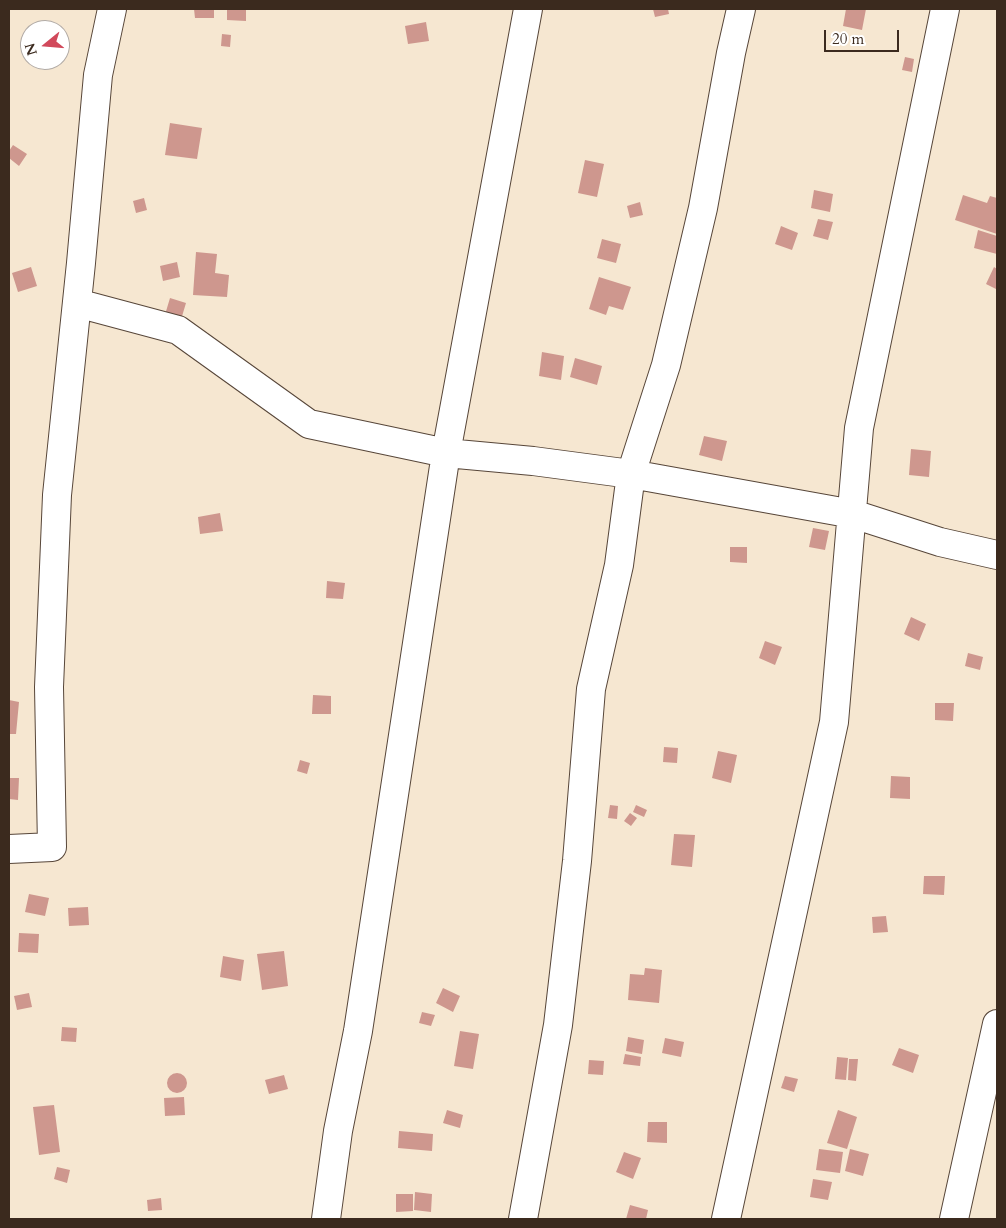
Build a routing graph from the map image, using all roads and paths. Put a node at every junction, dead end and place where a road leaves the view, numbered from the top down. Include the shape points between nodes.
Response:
1 (112, 9) edge
2 (528, 9) edge
3 (741, 9) edge
4 (945, 9) edge
5 (77, 303) junction
6 (446, 453) junction
7 (631, 474) junction
8 (853, 514) junction
9 (997, 555) edge
10 (9, 849) edge
11 (997, 1024) edge
12 (326, 1219) edge
13 (523, 1219) edge
14 (726, 1219) edge
15 (954, 1219) edge

1 - 5 street via 98,76
2 - 6 street
3 - 7 street via 703,208 666,365
4 - 8 street via 859,428
5 - 6 street via 178,330 309,424
5 - 10 street via 57,495 49,687 52,847
6 - 7 street
6 - 12 street via 358,1031 338,1131
7 - 8 street
7 - 13 street via 619,565 591,689 577,861 558,1025
8 - 9 street via 940,542
8 - 14 street via 834,722
11 - 15 street

